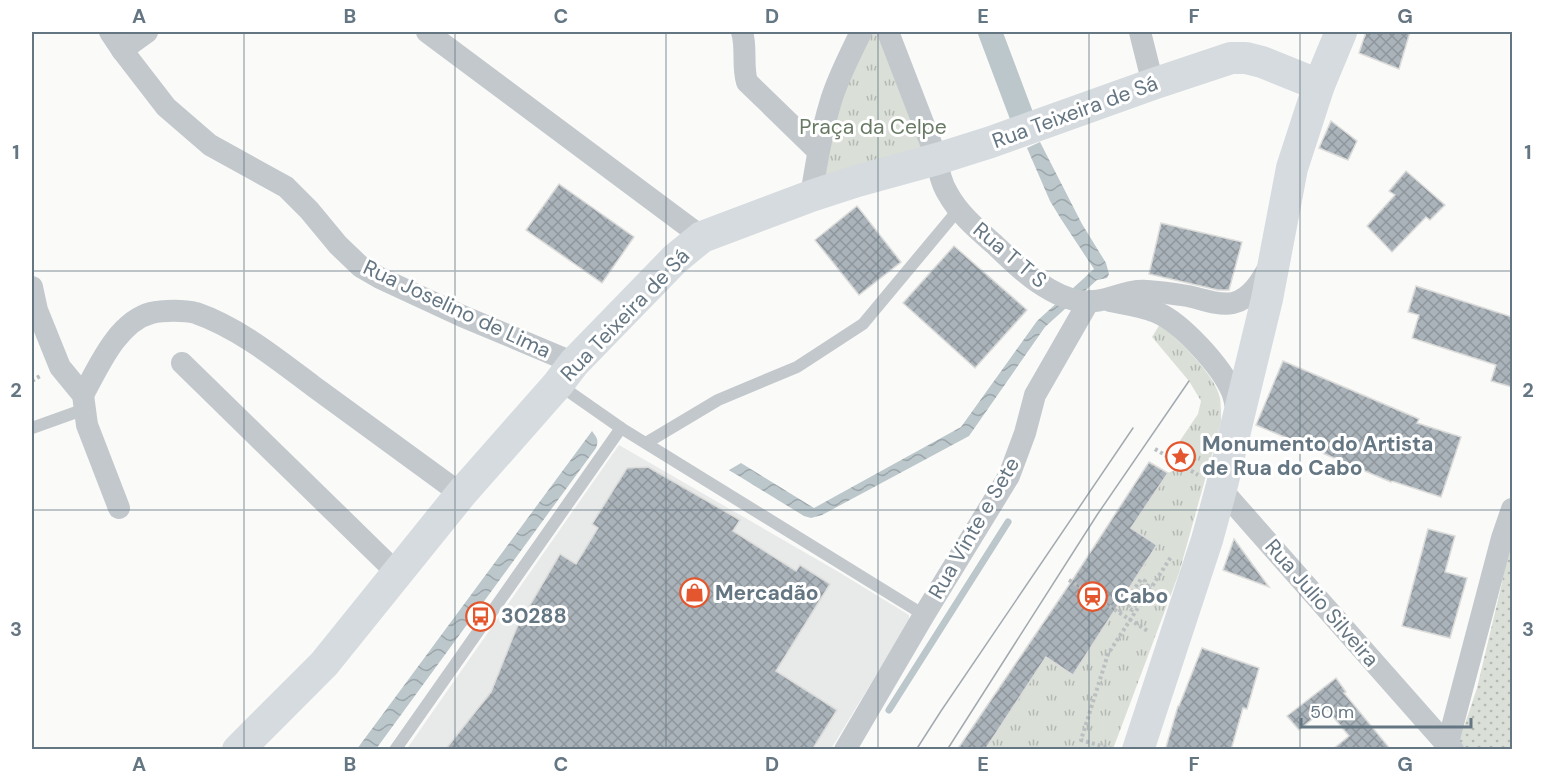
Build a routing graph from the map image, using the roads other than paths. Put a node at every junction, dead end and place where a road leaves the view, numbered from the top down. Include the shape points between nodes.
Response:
1 (147, 32) edge
2 (427, 32) edge
3 (742, 32) edge
4 (861, 32) edge
5 (888, 32) edge
6 (1140, 32) edge
7 (1341, 32) edge
8 (116, 41) edge
9 (1154, 84) junction
10 (1319, 85) junction
11 (818, 151) junction
12 (937, 159) junction
13 (811, 196) junction
14 (958, 210) junction
15 (702, 237) junction
16 (1275, 257) junction
17 (32, 287) edge
18 (1096, 301) junction
19 (182, 363) dead end
20 (566, 374) junction
21 (84, 402) junction
22 (1238, 422) junction
23 (32, 428) edge
24 (621, 428) junction
25 (646, 443) junction
26 (1212, 484) junction
27 (461, 494) junction
28 (119, 508) dead end
29 (1512, 509) edge
30 (397, 573) junction
31 (924, 615) junction
32 (247, 745) edge
33 (1448, 748) edge
34 (395, 750) edge
35 (845, 750) edge
36 (1138, 750) edge

1 - 8 street
2 - 15 street
3 - 11 street via 747,82
4 - 11 street via 830,102
5 - 12 street, Rua T T S
6 - 9 street
7 - 10 street
8 - 20 street, Rua Joselino de Lima via 166,107 210,145 286,187 361,267 462,316
9 - 10 street, Rua Teixeira de Sá via 1231,58 1246,58
9 - 12 street, Rua Teixeira de Sá
10 - 16 street via 1292,168
11 - 13 street
12 - 13 street, Rua Teixeira de Sá
12 - 14 street, Rua T T S via 940,178
13 - 15 street, Rua Teixeira de Sá
14 - 18 street, Rua T T S via 1036,282 1081,302
14 - 25 lane via 863,324 797,367 718,400
15 - 20 street, Rua Teixeira de Sá via 675,259
16 - 18 street, Rua T T S via 1263,280 1233,303 1144,291
16 - 22 street
17 - 21 street via 60,367
18 - 22 street via 1132,305 1157,313 1178,326 1226,381 1233,393
18 - 31 street, Rua Vinte e Sete via 1035,395 1009,476
19 - 30 street
20 - 24 lane
20 - 27 street, Rua Teixeira de Sá
21 - 23 lane
21 - 27 street via 112,344 131,323 151,313 195,313 267,352
21 - 28 street via 87,425
22 - 26 street
24 - 25 lane
24 - 34 lane
25 - 31 lane
26 - 33 street, Rua Julio Silveira
26 - 36 street via 1207,540
27 - 30 street, Rua Teixeira de Sá
29 - 33 street
30 - 32 street, Rua Teixeira de Sá via 324,664
31 - 35 street, Rua Vinte e Sete

